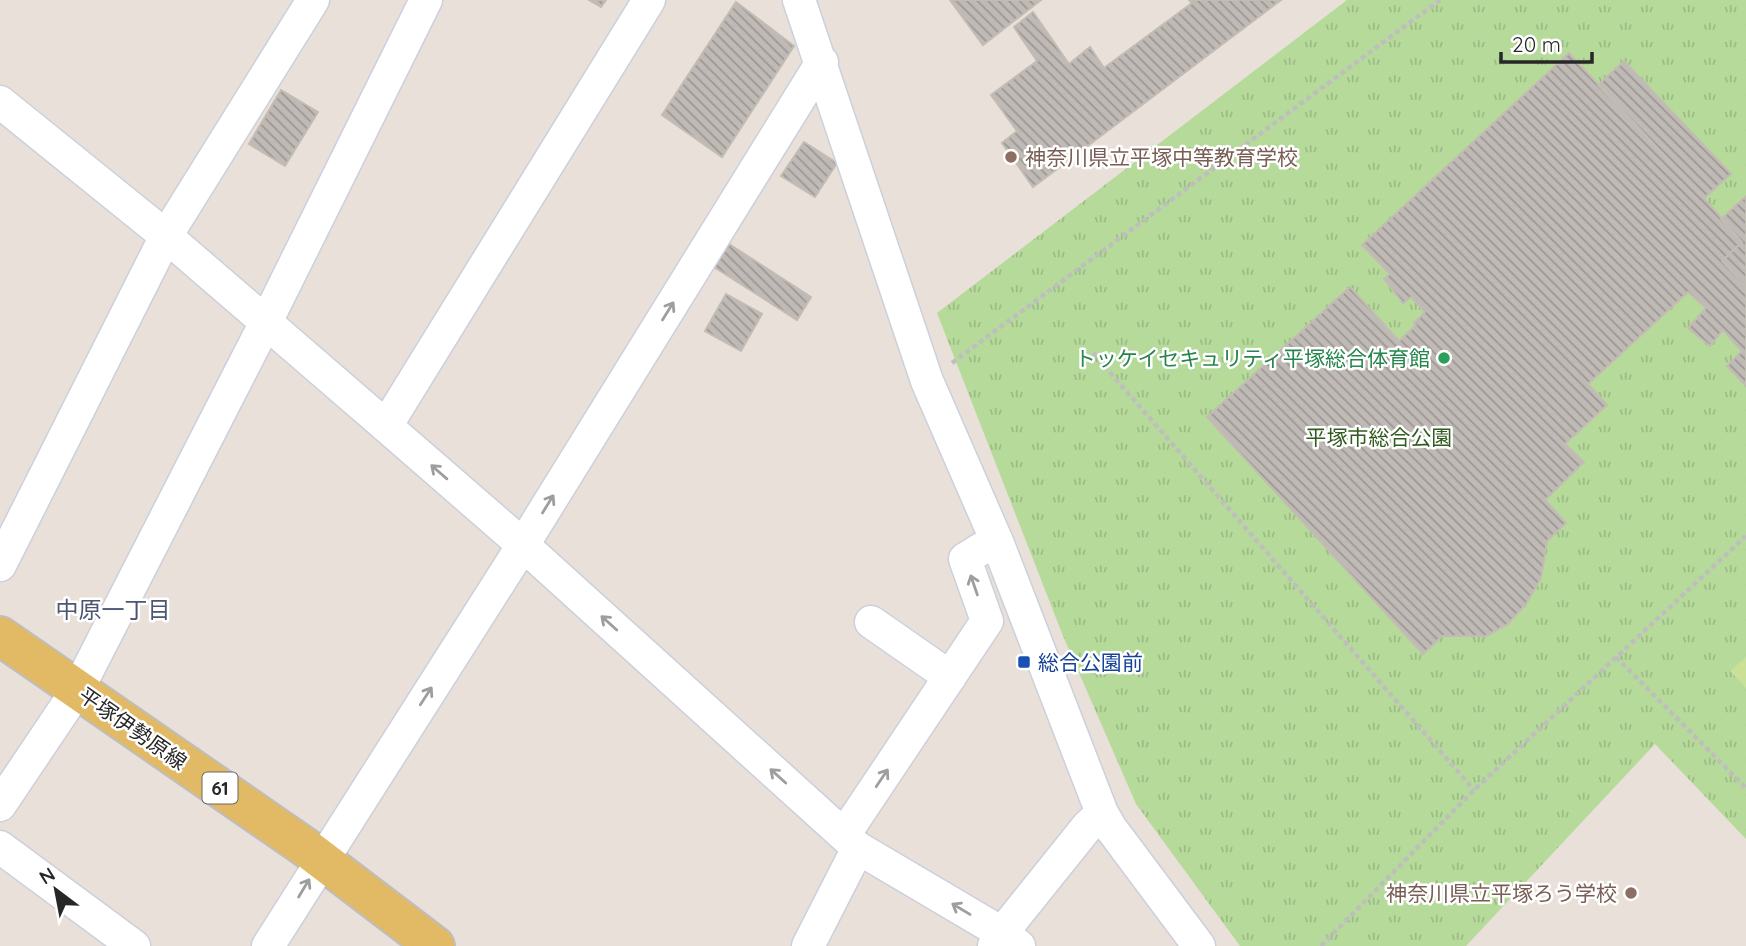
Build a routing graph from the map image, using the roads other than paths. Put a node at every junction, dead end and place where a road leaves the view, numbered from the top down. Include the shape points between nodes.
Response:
1 (313, 0) edge
2 (426, 0) edge
3 (649, 0) edge
4 (785, 0) edge
5 (804, 13) edge
6 (822, 62) junction
7 (0, 102) edge
8 (166, 236) junction
9 (266, 322) junction
10 (386, 426) junction
11 (998, 544) junction
12 (523, 545) junction
13 (0, 565) edge
14 (871, 622) dead end
15 (0, 636) edge
16 (950, 677) junction
17 (78, 689) junction
18 (0, 805) edge
19 (1102, 813) junction
20 (851, 841) junction
21 (0, 847) edge
22 (322, 859) junction
23 (1005, 942) edge
24 (134, 946) edge
25 (268, 946) edge
26 (435, 946) edge
27 (808, 946) edge
28 (1199, 946) edge

1 - 8 street
2 - 9 street
3 - 10 street
4 - 5 street
5 - 6 street
6 - 11 street via 927,380
12 -> 6 street
7 - 8 street
8 - 9 street
8 - 13 street
9 - 10 street
9 - 17 street
12 -> 10 street
16 -> 11 street via 987,621 965,559
11 - 19 street
20 -> 12 street
22 -> 12 street
14 - 16 street
15 - 17 main road, 平塚伊勢原線 / 61
20 -> 16 street
17 - 18 street
17 - 22 main road, 平塚伊勢原線 / 61
19 - 23 street via 1087,827
19 - 28 street
23 -> 20 street
20 - 27 street
21 - 24 street
25 -> 22 street
22 - 26 main road, 平塚伊勢原線 / 61

